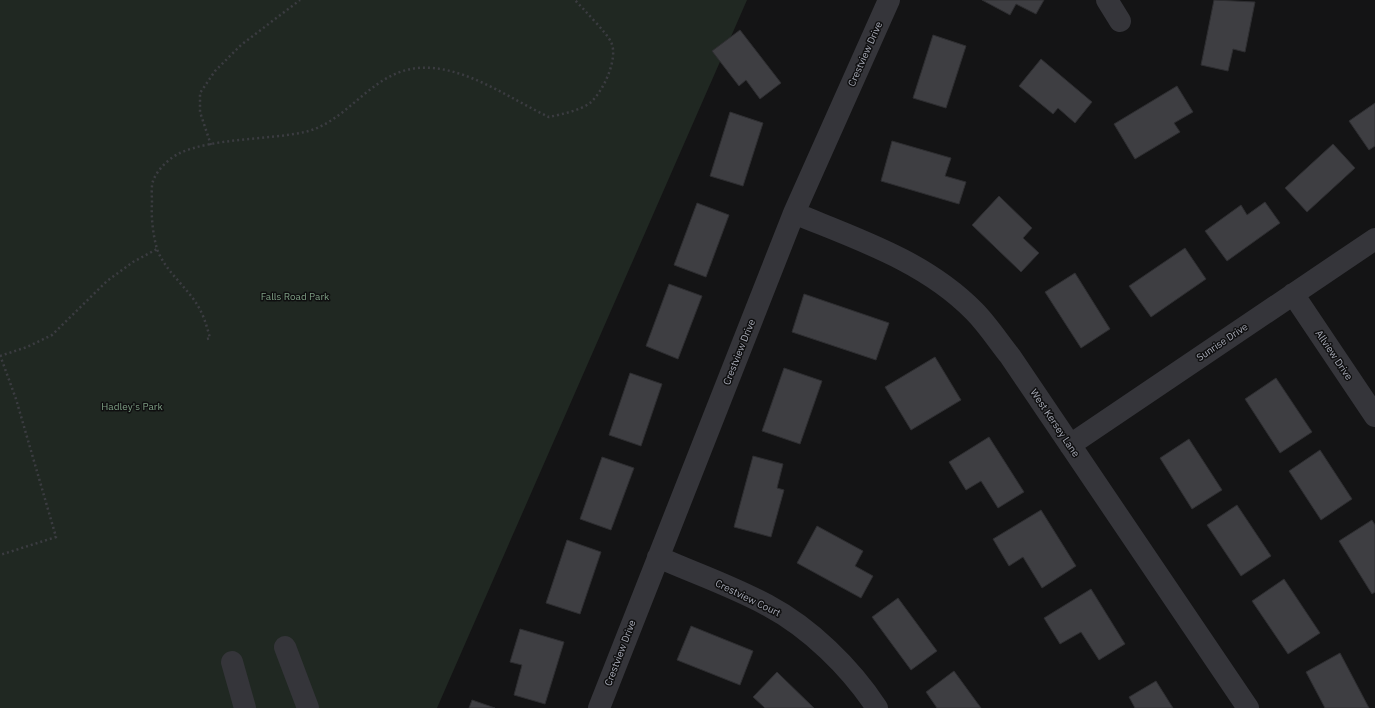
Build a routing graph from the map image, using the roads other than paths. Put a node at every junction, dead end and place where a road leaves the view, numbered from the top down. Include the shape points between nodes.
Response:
1 (889, 0) edge
2 (1107, 0) edge
3 (1120, 21) dead end
4 (794, 212) junction
5 (1375, 239) edge
6 (1293, 294) junction
7 (1375, 416) edge
8 (1070, 446) junction
9 (658, 557) junction
10 (285, 647) dead end
11 (232, 662) dead end
12 (245, 708) edge
13 (308, 708) edge
14 (599, 708) edge
15 (877, 708) edge
16 (1248, 708) edge

1 - 4 street, Crestview Drive
2 - 3 street
4 - 8 street, West Kersey Lane via 885,250 915,266 974,311 1010,356
4 - 9 street, Crestview Drive
5 - 6 street, Sunrise Drive
6 - 7 street, Allview Drive
6 - 8 street, Sunrise Drive
8 - 16 street, West Kersey Lane
9 - 14 street, Crestview Drive
9 - 15 street, Crestview Court via 766,604 794,622 847,670
10 - 13 street
11 - 12 street

